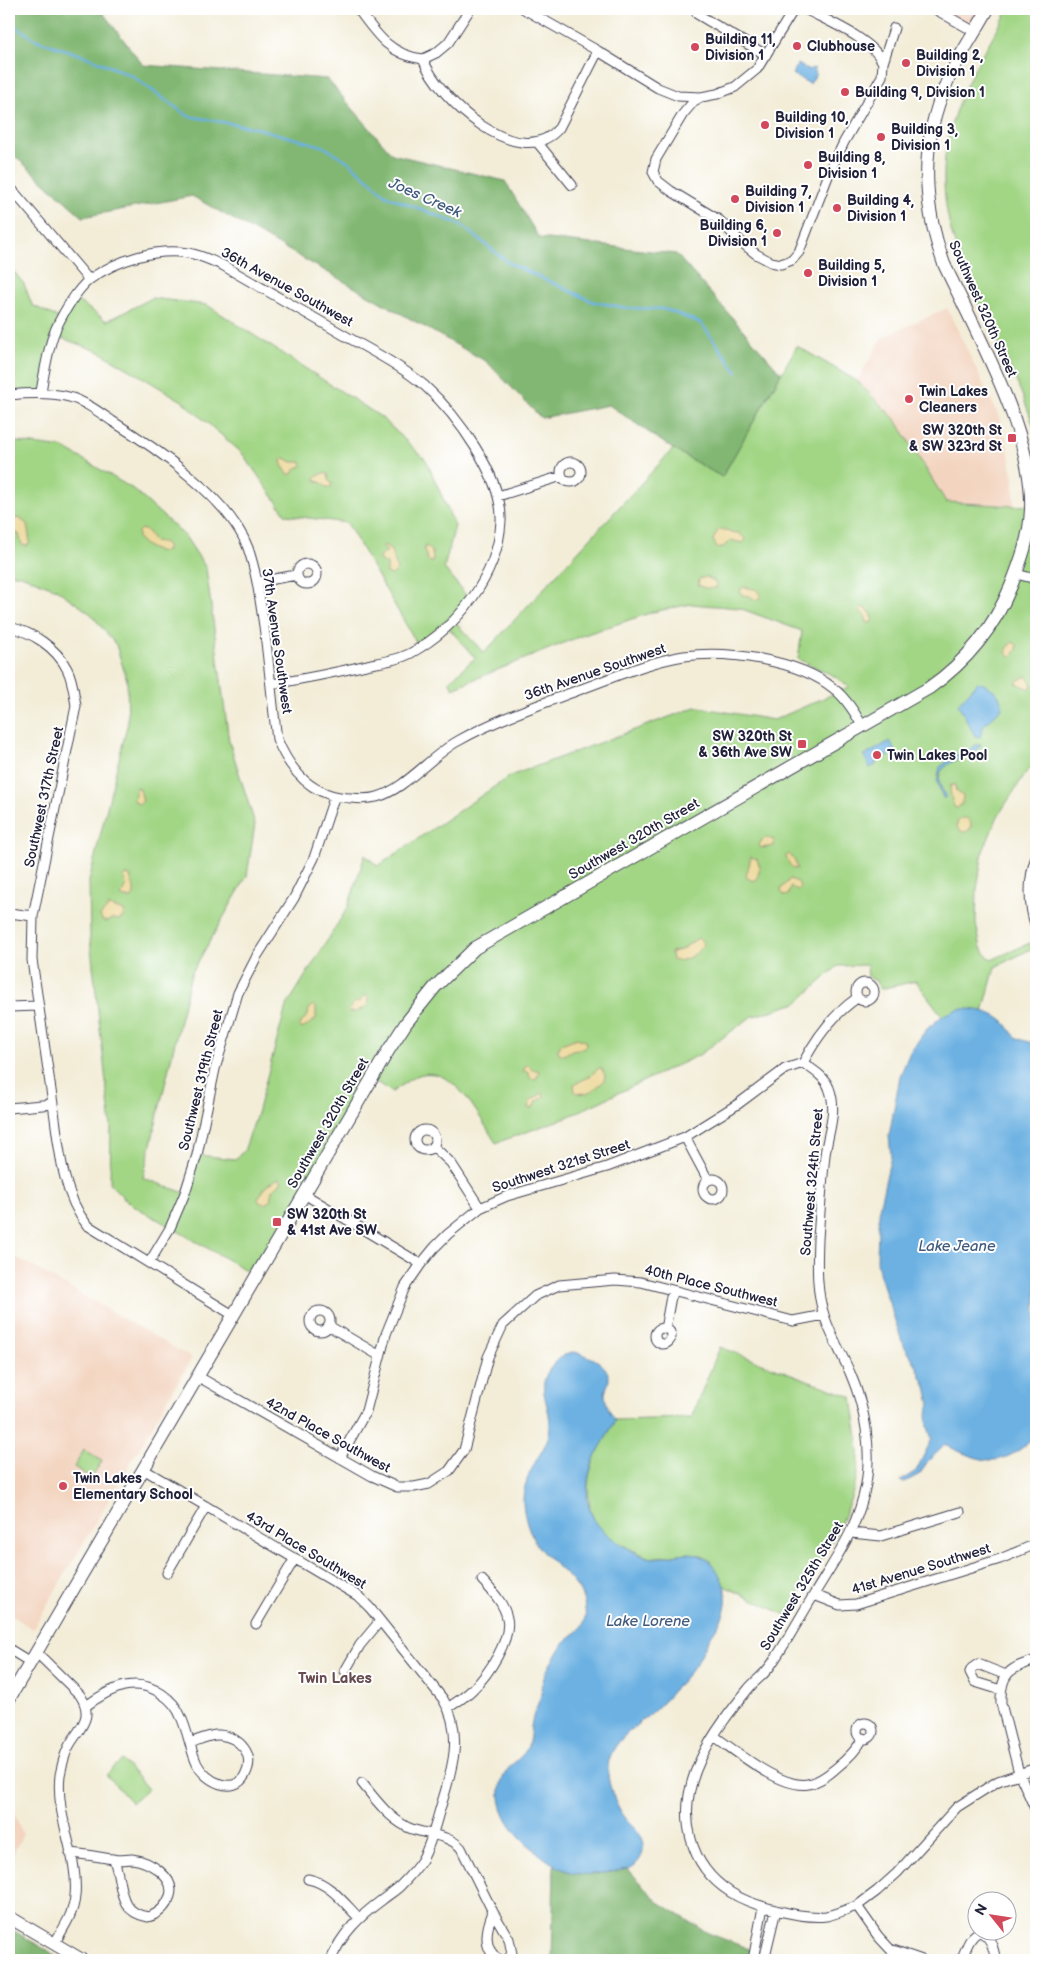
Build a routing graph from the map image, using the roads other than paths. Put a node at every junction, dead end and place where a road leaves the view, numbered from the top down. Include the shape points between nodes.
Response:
1 (358, 9) edge
2 (470, 9) edge
3 (524, 9) edge
4 (794, 9) edge
5 (805, 9) edge
6 (935, 9) edge
7 (988, 9) edge
8 (697, 14) dead end
9 (894, 28) dead end
10 (975, 32) junction
11 (598, 51) junction
12 (766, 55) junction
13 (423, 59) junction
14 (883, 62) junction
15 (701, 96) junction
16 (537, 142) junction
17 (572, 185) dead end
18 (9, 186) edge
19 (90, 280) junction
20 (42, 392) junction
21 (9, 394) edge
22 (562, 476) dead end
23 (498, 496) junction
24 (1016, 574) junction
25 (296, 575) dead end
26 (1036, 579) edge
27 (258, 582) junction
28 (9, 627) edge
29 (271, 684) junction
30 (863, 726) junction
31 (334, 798) junction
32 (1036, 857) edge
33 (9, 913) edge
34 (33, 916) junction
35 (1036, 927) edge
36 (858, 998) dead end
37 (38, 1006) junction
38 (9, 1007) edge
39 (803, 1063) junction
40 (53, 1104) junction
41 (9, 1108) edge
42 (685, 1137) junction
43 (433, 1146) dead end
44 (708, 1180) dead end
45 (304, 1194) junction
46 (480, 1208) junction
47 (149, 1263) junction
48 (421, 1264) junction
49 (672, 1291) junction
50 (233, 1315) junction
51 (824, 1315) junction
52 (329, 1326) dead end
53 (665, 1328) dead end
54 (380, 1356) junction
55 (197, 1376) junction
56 (340, 1458) junction
57 (143, 1469) junction
58 (449, 1471) joint
59 (206, 1506) junction
60 (960, 1512) dead end
61 (851, 1533) junction
62 (1036, 1544) edge
63 (295, 1558) junction
64 (167, 1573) dead end
65 (482, 1580) dead end
66 (814, 1595) junction
67 (380, 1621) junction
68 (256, 1624) dead end
69 (9, 1649) edge
70 (33, 1657) junction
71 (1036, 1660) edge
72 (345, 1671) dead end
73 (1003, 1683) junction
74 (9, 1699) edge
75 (86, 1706) junction
76 (449, 1707) junction
77 (714, 1736) junction
78 (863, 1738) dead end
79 (190, 1743) junction
80 (1036, 1768) edge
81 (1019, 1774) junction
82 (362, 1783) dead end
83 (1036, 1811) edge
84 (433, 1835) junction
85 (70, 1854) junction
86 (114, 1860) junction
87 (308, 1879) dead end
88 (857, 1906) junction
89 (763, 1907) junction
90 (776, 1910) junction
91 (493, 1912) junction
92 (9, 1917) edge
93 (359, 1918) junction
94 (54, 1944) junction
95 (82, 1960) edge
96 (331, 1960) edge
97 (500, 1960) edge
98 (507, 1960) edge
99 (753, 1960) edge
100 (764, 1960) edge
101 (922, 1960) edge
102 (961, 1960) edge
103 (996, 1960) edge

1 - 13 street via 390,47 404,55
2 - 13 street via 448,43
3 - 11 street
4 - 12 street
5 - 14 street via 863,41 877,52
6 - 10 street
7 - 10 main road, Southwest 320th Street
8 - 12 street
9 - 14 street
10 - 24 main road, Southwest 320th Street via 948,80 938,108 928,150 927,199 944,264 999,381 1018,430 1027,466 1030,523
11 - 15 street via 668,92 678,96
11 - 16 street via 561,125
12 - 15 street via 752,74 735,87
13 - 16 street via 437,85 461,110 506,138 522,143
14 - 15 street via 881,78 830,171 799,252 789,262 778,264 752,251 719,220 666,188 655,177 655,162 679,120
16 - 17 street
18 - 19 street
19 - 20 street, 36th Avenue Southwest via 73,298 53,335
19 - 23 street, 36th Avenue Southwest via 122,261 158,253 203,256 224,266 398,366 424,386 449,410 467,434 485,464
20 - 21 street, 37th Avenue Southwest
20 - 27 street, 37th Avenue Southwest via 70,398 99,412 145,442 204,489 242,534
22 - 23 street
23 - 29 street, 36th Avenue Southwest via 501,520 497,549 486,576 454,621 410,654
24 - 26 street
24 - 30 main road, Southwest 320th Street via 995,620 965,659 929,688
25 - 27 street
27 - 29 street, 37th Avenue Southwest
28 - 34 street, Southwest 317th Street via 34,636 51,649 67,669 76,706
29 - 31 street, 37th Avenue Southwest via 276,739 284,757 313,788
30 - 31 street, 36th Avenue Southwest via 833,687 796,669 752,657 685,656 654,663 498,721 456,741 392,791 378,797
30 - 45 main road, Southwest 320th Street via 475,948 435,987 406,1023
31 - 47 street, Southwest 319th Street via 314,858 238,993 215,1069 197,1155 185,1193 170,1228
32 - 35 street via 1030,892
33 - 34 street
34 - 37 street, Southwest 317th Street via 32,960
36 - 39 street via 816,1039
37 - 38 street
37 - 40 street, Southwest 317th Street
39 - 42 street, Southwest 321st Street via 785,1068 738,1104
39 - 51 street, Southwest 324th Street via 828,1085 833,1101 818,1240 818,1281
40 - 41 street
40 - 47 street, Southwest 317th Street via 59,1149 78,1213 103,1237
42 - 44 street
42 - 46 street, Southwest 321st Street via 607,1167 507,1196
43 - 46 street via 451,1163
45 - 48 street
45 - 50 main road, Southwest 320th Street
46 - 48 street, Southwest 321st Street via 441,1241
47 - 50 street, Southwest 317th Street
48 - 54 street, Southwest 321st Street via 395,1310
49 - 51 street, 40th Place Southwest via 793,1321
49 - 53 street
49 - 58 street, 40th Place Southwest via 642,1282 615,1280 559,1285 535,1296 503,1325 494,1342 464,1450
50 - 55 main road, Southwest 320th Street
51 - 61 street, Southwest 325th Street via 852,1377 867,1434 866,1483
52 - 54 street
54 - 56 street, Southwest 321st Street via 366,1411
55 - 56 street, 42nd Place Southwest
55 - 57 main road, Southwest 320th Street
56 - 58 street, 42nd Place Southwest via 381,1481 406,1488 429,1484
57 - 59 street, 43rd Place Southwest
57 - 70 main road, Southwest 320th Street
59 - 63 street, 43rd Place Southwest
59 - 64 street
60 - 61 street via 881,1536
61 - 66 street, Southwest 325th Street
62 - 66 street, 41st Avenue Southwest via 1000,1559 856,1604 840,1605
63 - 67 street, 43rd Place Southwest via 358,1596
63 - 68 street
65 - 76 street via 504,1608 508,1619 507,1632 500,1650 478,1684
66 - 77 street, Southwest 325th Street via 784,1647
67 - 72 street via 366,1636
67 - 76 street, 43rd Place Southwest
69 - 70 street
70 - 74 main road, Southwest 320th Street
70 - 75 street via 80,1696
71 - 73 street via 1017,1666
73 - 73 street via 975,1682 970,1672 978,1664
73 - 81 street via 1001,1702
75 - 79 street via 114,1688 134,1684 145,1686 164,1696 176,1708
75 - 85 street via 85,1722 67,1751 61,1773 60,1801
76 - 84 street via 455,1749
77 - 78 street via 775,1776 795,1785 824,1778
77 - 89 street, Southwest 325th Street via 692,1778 686,1823 694,1850 706,1871 722,1887
79 - 79 street via 199,1766 216,1781 235,1785 246,1774 248,1754 236,1741 218,1735
80 - 81 street
81 - 83 street
81 - 88 street via 998,1781 957,1807 897,1873
82 - 84 street via 394,1819
84 - 91 street via 462,1848
84 - 93 street via 421,1861 404,1882
85 - 86 street
85 - 94 street via 76,1895 70,1916
86 - 86 street via 148,1864 169,1881 167,1904 148,1917 132,1910 123,1897
87 - 93 street via 326,1886
88 - 90 street via 827,1916
88 - 101 street via 890,1949
89 - 90 street
89 - 99 street
90 - 100 street
91 - 97 street via 487,1942 491,1953
91 - 98 street via 511,1945 512,1954
92 - 94 main road
93 - 96 street via 338,1944
94 - 95 main road
102 - 103 street via 971,1938 980,1932 991,1941

